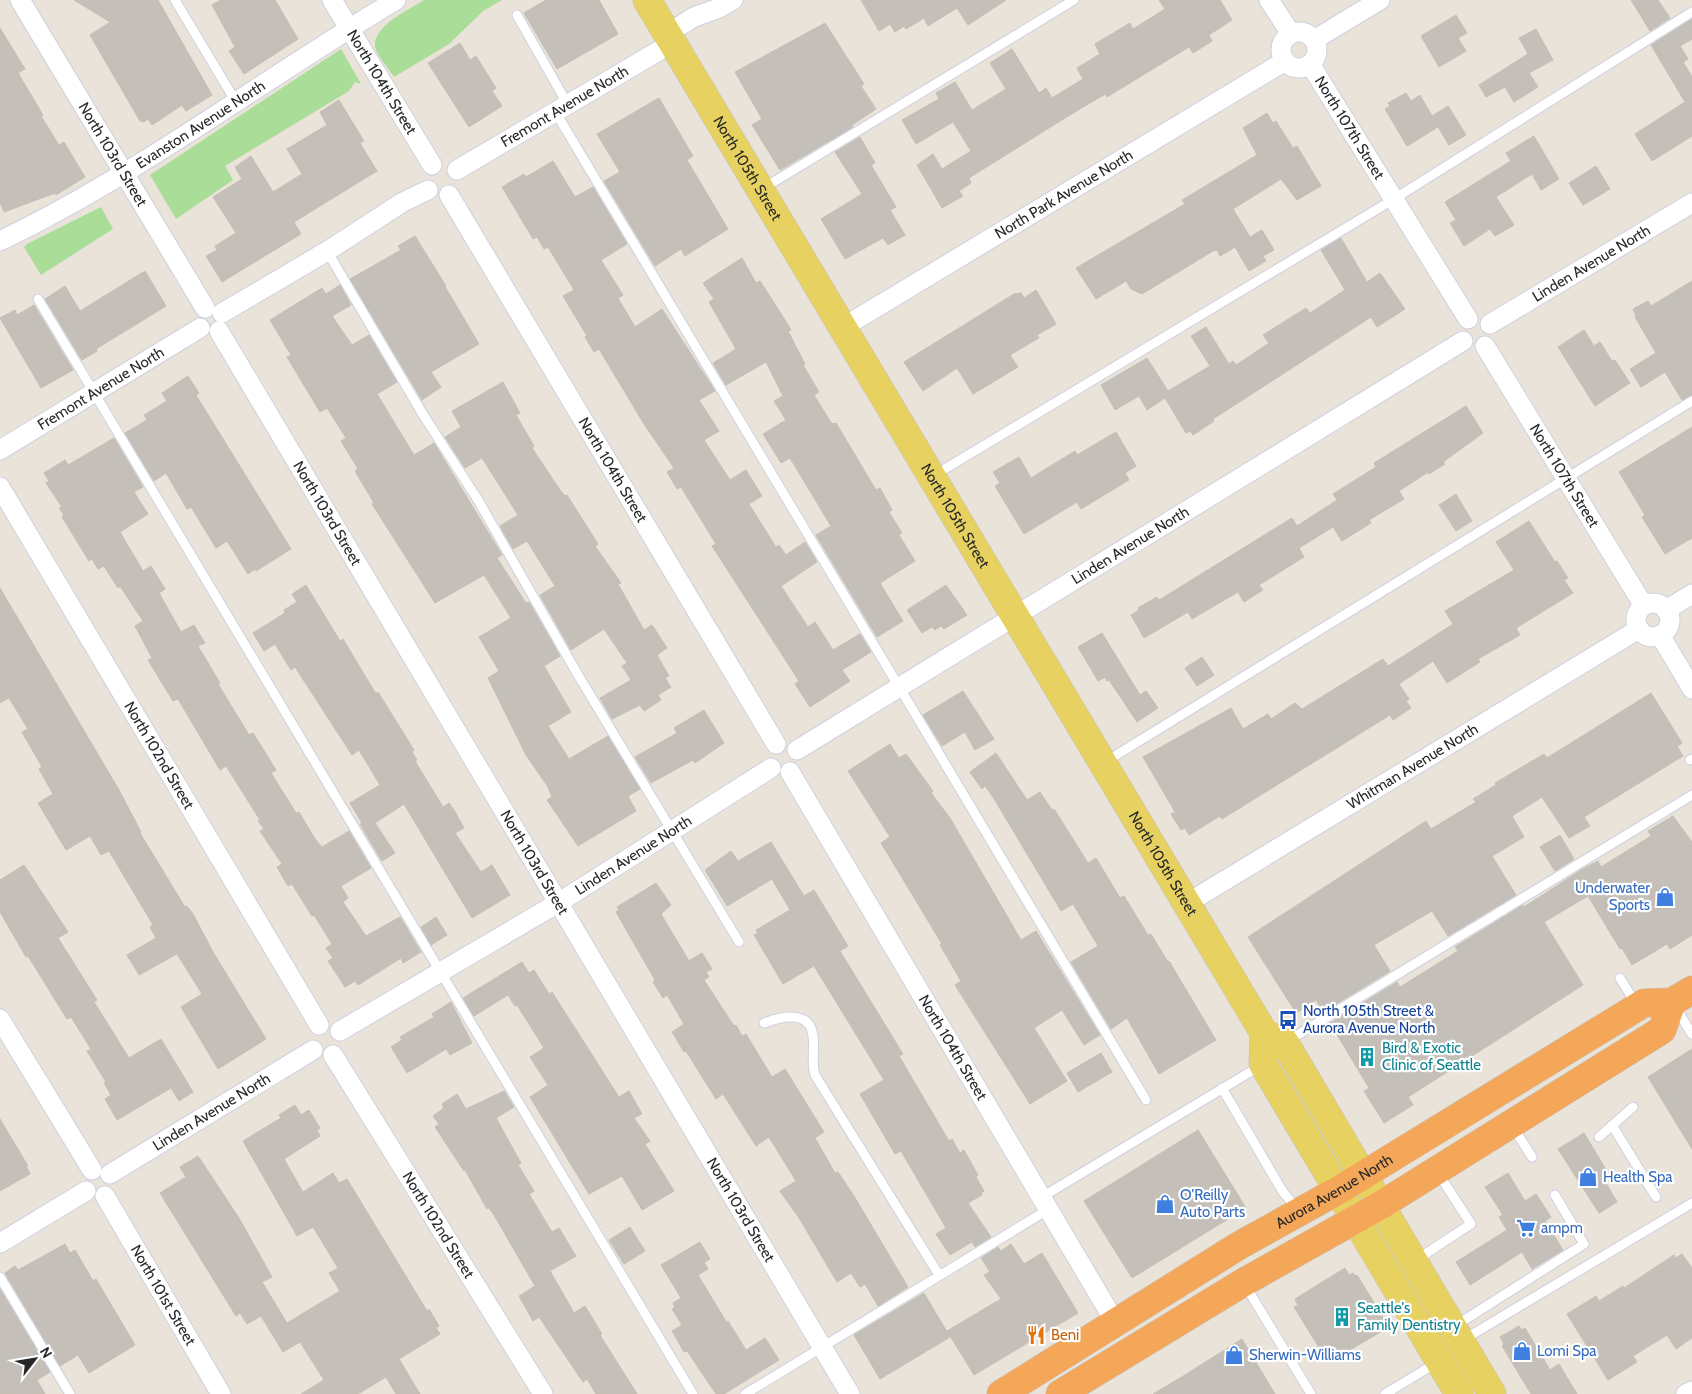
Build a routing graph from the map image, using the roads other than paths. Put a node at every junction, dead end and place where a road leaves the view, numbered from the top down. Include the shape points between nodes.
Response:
1 (20, 0) edge
2 (175, 0) edge
3 (332, 0) edge
4 (396, 0) edge
5 (647, 0) edge
6 (1074, 0) edge
7 (1269, 0) edge
8 (1380, 0) edge
9 (726, 4) edge
10 (1692, 12) edge
11 (517, 15) dead end
12 (349, 28) junction
13 (1291, 34) junction
14 (670, 38) junction
15 (1314, 40) junction
16 (1284, 60) junction
17 (1310, 64) junction
18 (236, 102) junction
19 (562, 109) junction
20 (432, 164) junction
21 (457, 170) junction
22 (122, 172) junction
23 (428, 190) junction
24 (760, 190) junction
25 (449, 195) junction
26 (1394, 199) junction
27 (1692, 203) edge
28 (0, 241) edge
29 (327, 251) junction
30 (38, 299) dead end
31 (216, 317) junction
32 (1468, 319) junction
33 (1490, 324) junction
34 (842, 328) junction
35 (1463, 341) junction
36 (1485, 346) junction
37 (96, 392) junction
38 (1692, 401) edge
39 (0, 450) edge
40 (931, 477) junction
41 (1565, 478) junction
42 (0, 487) edge
43 (1692, 594) edge
44 (1644, 606) junction
45 (1666, 610) junction
46 (1013, 616) junction
47 (1639, 629) junction
48 (1660, 635) junction
49 (899, 688) junction
50 (1692, 689) edge
51 (776, 744) junction
52 (797, 750) junction
53 (1102, 764) junction
54 (771, 768) junction
55 (790, 772) junction
56 (1692, 795) edge
57 (673, 830) junction
58 (558, 903) junction
59 (1186, 904) junction
60 (739, 942) dead end
61 (441, 972) junction
62 (1620, 978) dead end
63 (1682, 996) edge
64 (1638, 1007) junction
65 (0, 1019) edge
66 (764, 1024) dead end
67 (319, 1025) junction
68 (340, 1031) junction
69 (1692, 1034) edge
70 (1274, 1038) junction
71 (314, 1050) junction
72 (333, 1055) junction
73 (1263, 1064) junction
74 (1222, 1088) junction
75 (1146, 1100) dead end
76 (1633, 1107) dead end
77 (1512, 1124) junction
78 (1612, 1126) junction
79 (1599, 1138) dead end
80 (1532, 1157) dead end
81 (1436, 1171) junction
82 (101, 1172) junction
83 (1363, 1175) junction
84 (1339, 1190) junction
85 (86, 1191) junction
86 (1555, 1195) dead end
87 (105, 1196) junction
88 (1656, 1197) dead end
89 (1045, 1203) junction
90 (1692, 1203) edge
91 (1381, 1205) junction
92 (1298, 1212) junction
93 (1356, 1219) junction
94 (0, 1243) edge
95 (1413, 1262) junction
96 (940, 1275) junction
97 (0, 1277) edge
98 (1244, 1282) junction
99 (1116, 1322) junction
100 (1456, 1334) junction
101 (821, 1346) junction
102 (1439, 1361) junction
103 (1692, 1391) edge
104 (70, 1394) edge
105 (221, 1394) edge
106 (543, 1394) edge
107 (693, 1394) edge
108 (745, 1394) edge
109 (850, 1394) edge
110 (1001, 1394) edge
111 (1060, 1394) edge
112 (1311, 1394) edge
113 (1385, 1394) edge
114 (1459, 1394) edge
115 (1492, 1394) edge
116 (1686, 1394) edge

1 - 22 street, North 103rd Street
2 - 18 lane
3 - 12 street, North 104th Street
4 - 12 street, Evanston Avenue North
5 - 14 main road, North 105th Street
6 - 24 lane
7 - 13 street
8 - 15 street
9 - 14 street, Fremont Avenue North via 694,17
10 - 26 lane
11 - 19 lane
12 - 18 street, Evanston Avenue North
12 - 20 street, North 104th Street
13 - 15 street via 1305,33
13 - 16 street via 1281,49
14 - 19 street, Fremont Avenue North
14 - 24 main road, North 105th Street
15 - 17 street via 1317,52
16 - 17 street via 1301,68
16 - 34 street, North Park Avenue North
17 - 26 street, North 107th Street
18 - 22 street, Evanston Avenue North
19 - 21 street, Fremont Avenue North
19 - 49 lane
20 - 21 street via 445,161
20 - 23 street via 424,177
21 - 25 street via 458,184
22 - 28 street, Evanston Avenue North via 47,218
22 - 31 street, North 103rd Street
23 - 25 street via 435,196
23 - 29 street via 403,202
24 - 34 main road, North 105th Street
25 - 51 street, North 104th Street
26 - 32 street, North 107th Street
26 - 40 lane
27 - 33 street, Linden Avenue North
29 - 31 street
29 - 57 lane
30 - 37 lane
31 - 37 street, Fremont Avenue North via 197,317 200,328
31 - 58 street, North 103rd Street
32 - 33 street via 1482,318
32 - 35 street via 1462,327
33 - 36 street via 1493,335
34 - 40 main road, North 105th Street
35 - 36 street via 1472,348
35 - 46 street, Linden Avenue North
36 - 41 street, North 107th Street
37 - 39 street, Fremont Avenue North
37 - 61 lane
38 - 41 lane
40 - 46 main road, North 105th Street
41 - 44 street, North 107th Street
41 - 53 lane
42 - 67 street, North 102nd Street
43 - 45 street
44 - 45 street via 1655,604
44 - 47 street via 1637,614
45 - 48 street via 1669,622
46 - 49 street, Linden Avenue North
46 - 53 main road, North 105th Street
47 - 48 street via 1650,636
47 - 59 street, Whitman Avenue North
48 - 50 street
49 - 52 street, Linden Avenue North
49 - 75 lane
51 - 52 street via 787,743
51 - 54 street via 768,754
52 - 55 street via 798,764
53 - 59 main road, North 105th Street
54 - 55 street via 779,774
54 - 57 street, Linden Avenue North
55 - 89 street, North 104th Street
56 - 70 lane
57 - 58 street, Linden Avenue North
57 - 60 lane
58 - 61 street, Linden Avenue North
58 - 101 street, North 103rd Street
59 - 70 main road, North 105th Street
61 - 68 street, Linden Avenue North
61 - 107 lane
62 - 64 lane
63 - 64 highway, Aurora Avenue North
63 - 69 lane
63 - 77 highway via 1662,1030
64 - 83 highway, Aurora Avenue North
65 - 82 street
66 - 96 lane via 789,1016 798,1017 810,1028 815,1075
67 - 68 street via 331,1024
67 - 71 street via 310,1035
68 - 72 street via 342,1047
70 - 73 main road
70 - 83 main road, North 105th Street
71 - 72 street via 322,1056
71 - 82 street, Linden Avenue North
72 - 106 street, North 102nd Street
73 - 74 lane
73 - 84 main road
74 - 89 lane
74 - 92 lane
76 - 78 lane
77 - 80 lane
77 - 81 highway
78 - 79 lane
78 - 88 lane
81 - 91 highway
81 - 95 lane via 1471,1224
82 - 85 street via 83,1180
82 - 87 street via 112,1179 112,1189
83 - 84 highway, Aurora Avenue North
83 - 91 main road, North 105th Street
84 - 92 highway, Aurora Avenue North
84 - 93 main road
85 - 87 street via 95,1198
85 - 94 street
86 - 100 lane via 1584,1244
87 - 105 street, North 101st Street
89 - 96 lane
89 - 99 street, North 104th Street
90 - 100 lane
91 - 93 highway
91 - 95 main road, North 105th Street
92 - 99 highway, Aurora Avenue North
93 - 98 highway
93 - 102 main road
95 - 100 main road, North 105th Street
96 - 101 lane
97 - 104 lane
98 - 111 highway
98 - 112 lane
99 - 110 highway, Aurora Avenue North
100 - 115 main road, North 105th Street
101 - 108 lane
101 - 109 street, North 103rd Street
102 - 113 lane
102 - 114 main road
103 - 116 street

